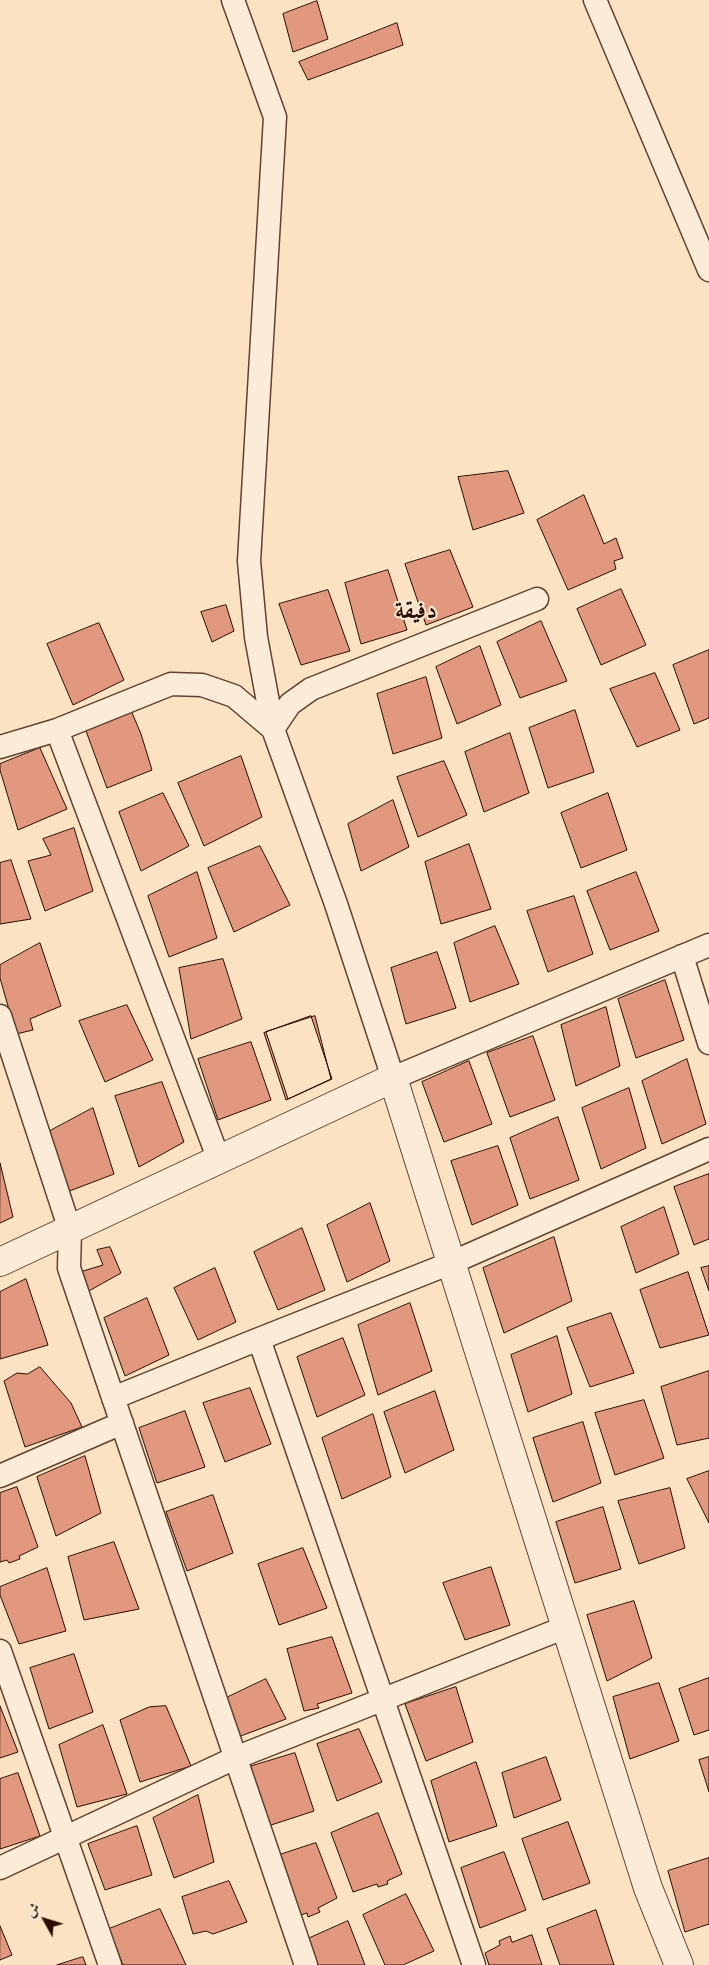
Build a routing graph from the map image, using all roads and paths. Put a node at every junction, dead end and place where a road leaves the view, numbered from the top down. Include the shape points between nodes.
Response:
1 (233, 0) edge
2 (595, 0) edge
3 (709, 270) edge
4 (537, 599) dead end
5 (273, 729) junction
6 (57, 730) junction
7 (0, 747) edge
8 (709, 945) edge
9 (682, 956) junction
10 (0, 1016) edge
11 (709, 1043) edge
12 (393, 1078) junction
13 (709, 1149) edge
14 (219, 1160) junction
15 (70, 1230) junction
16 (0, 1262) edge
17 (451, 1263) junction
18 (260, 1339) junction
19 (113, 1398) junction
20 (122, 1423) junction
21 (0, 1476) edge
22 (566, 1628) junction
23 (0, 1651) edge
24 (383, 1699) junction
25 (235, 1758) junction
26 (64, 1838) junction
27 (0, 1868) edge
28 (110, 1965) edge
29 (306, 1965) edge
30 (474, 1965) edge
31 (679, 1965) edge

1 - 5 street via 275,117 249,561 256,637
2 - 3 street
4 - 5 street via 311,689 290,704
5 - 6 street via 234,696 202,684 171,684
5 - 12 street via 336,904
6 - 7 street
6 - 14 street
8 - 9 street
9 - 11 street
9 - 12 street
10 - 15 street
12 - 14 street
12 - 17 street
13 - 17 street
14 - 15 street
15 - 16 street
15 - 19 street via 69,1268
17 - 18 street
17 - 22 street
18 - 19 street
18 - 24 street
19 - 20 street
20 - 21 street
20 - 25 street
22 - 24 street
22 - 31 street via 648,1888
23 - 26 street
24 - 25 street
24 - 30 street
25 - 26 street
25 - 29 street
26 - 27 street
26 - 28 street

